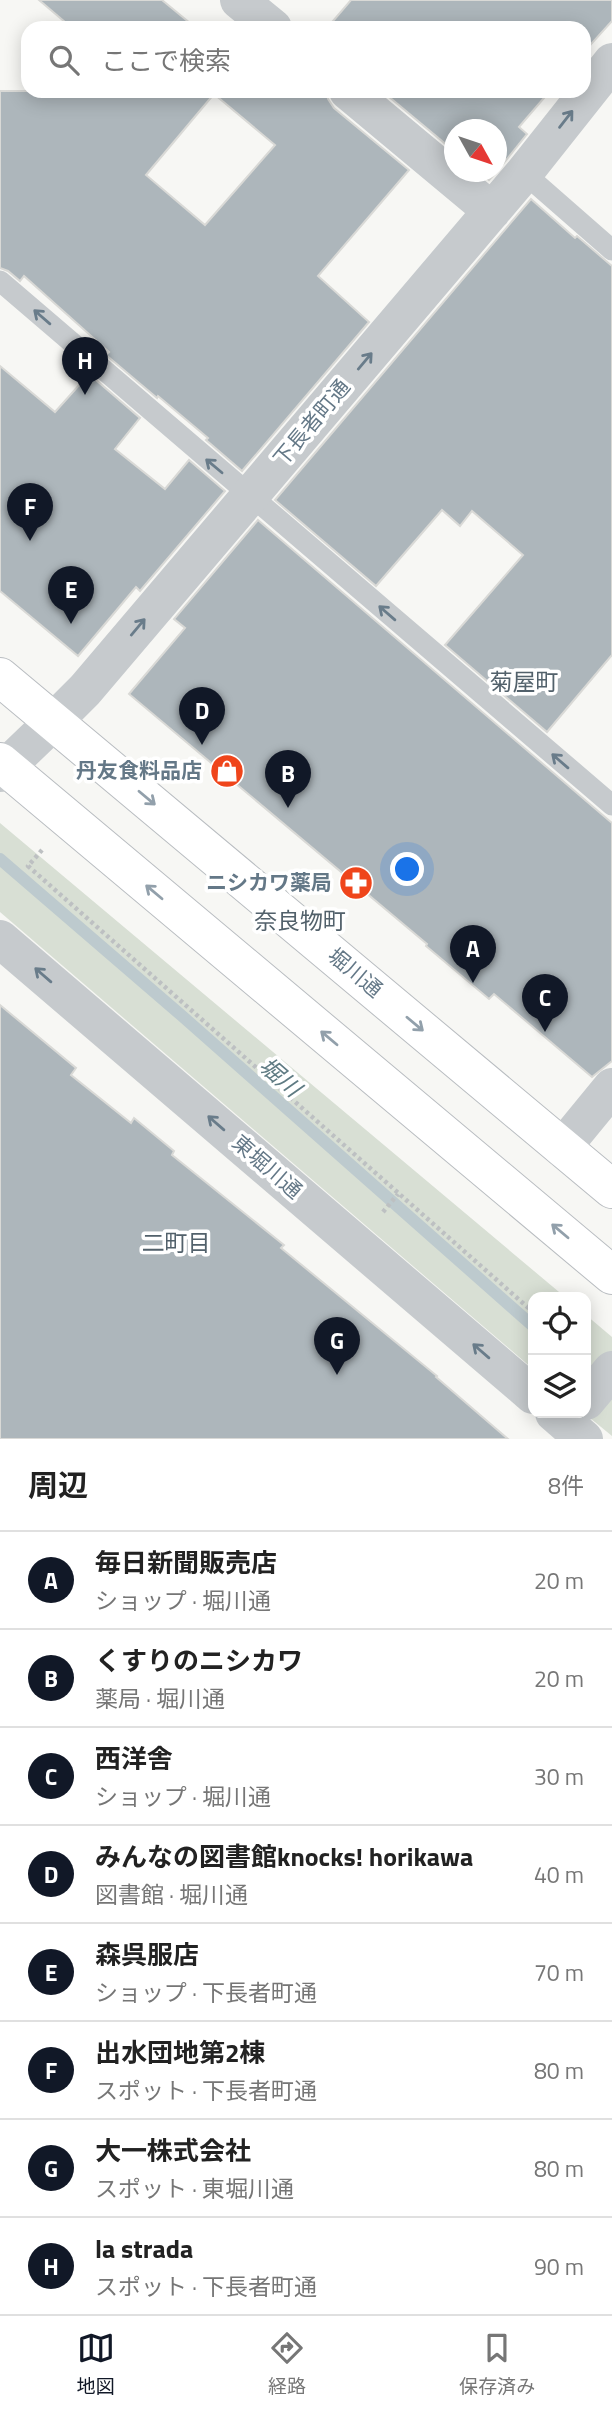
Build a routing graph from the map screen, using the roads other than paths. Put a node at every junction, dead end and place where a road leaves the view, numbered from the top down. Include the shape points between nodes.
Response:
1 (239, 0) edge
2 (264, 21) edge
3 (612, 62) edge
4 (591, 88) edge
5 (356, 98) edge
6 (583, 98) edge
7 (524, 173) junction
8 (492, 211) junction
9 (612, 250) edge
10 (0, 281) edge
11 (250, 496) junction
12 (0, 677) edge
13 (54, 720) junction
14 (2, 768) edge
15 (612, 805) edge
16 (0, 939) edge
17 (612, 1087) edge
18 (562, 1148) junction
19 (612, 1189) edge
20 (612, 1275) edge
21 (612, 1370) edge
22 (528, 1391) edge
23 (570, 1421) edge

1 - 2 street
4 -> 3 street, 下長者町通
5 - 8 street
7 -> 6 street, 下長者町通
7 - 8 street, 下長者町通
7 - 9 lane
11 -> 8 street, 下長者町通
11 -> 10 lane
13 -> 11 street, 下長者町通 via 85,690
15 -> 11 lane
12 - 13 main road, 堀川通
13 - 14 street, 下長者町通
13 -> 18 main road, 堀川通
20 -> 14 main road
22 -> 16 street, 東堀川通
17 - 18 street
18 - 19 main road, 堀川通
21 - 23 street, bridge

